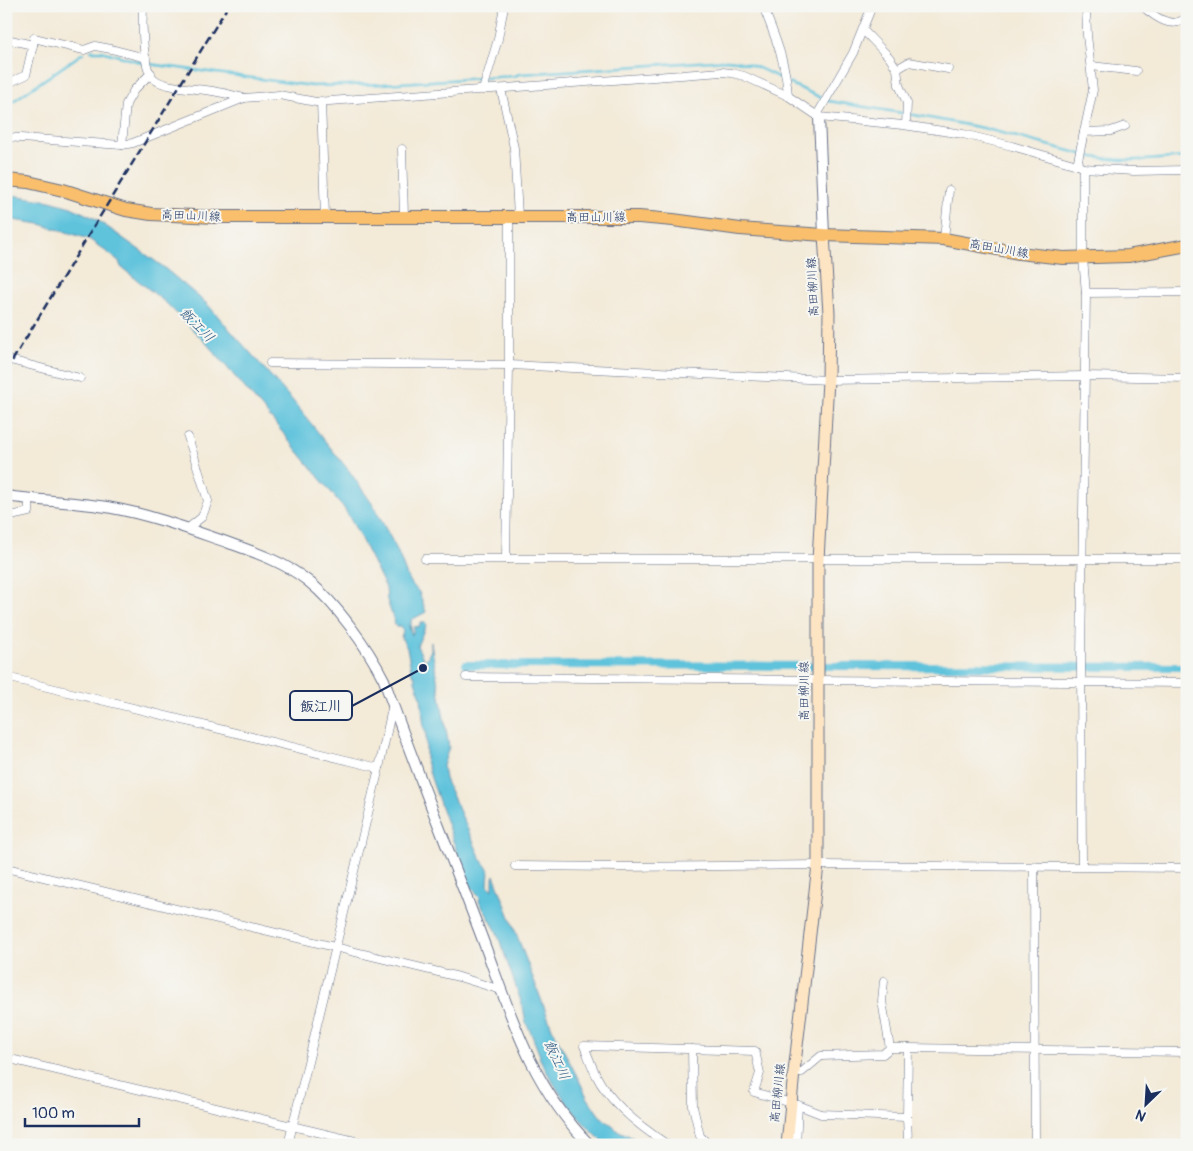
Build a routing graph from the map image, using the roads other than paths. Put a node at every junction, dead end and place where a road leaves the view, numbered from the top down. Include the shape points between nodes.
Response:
1 (143, 6) edge
2 (504, 6) edge
3 (763, 6) edge
4 (872, 6) edge
5 (1086, 6) edge
6 (1142, 6) edge
7 (1187, 17) edge
8 (863, 30) junction
9 (6, 39) edge
10 (33, 45) junction
11 (146, 58) junction
12 (1091, 66) junction
13 (897, 69) junction
14 (948, 69) dead end
15 (1136, 71) dead end
16 (150, 74) junction
17 (6, 84) edge
18 (501, 89) junction
19 (483, 90) junction
20 (788, 96) junction
21 (244, 98) junction
22 (322, 101) junction
23 (818, 116) junction
24 (906, 126) junction
25 (1125, 126) dead end
26 (1084, 132) junction
27 (6, 136) edge
28 (122, 145) junction
29 (402, 149) dead end
30 (1080, 166) junction
31 (1187, 170) edge
32 (6, 180) edge
33 (949, 190) dead end
34 (404, 216) junction
35 (514, 216) junction
36 (326, 217) junction
37 (824, 235) junction
38 (944, 239) junction
39 (1187, 245) edge
40 (1083, 258) junction
41 (1187, 292) edge
42 (1086, 293) junction
43 (6, 359) edge
44 (270, 362) dead end
45 (509, 366) junction
46 (1086, 376) junction
47 (80, 378) dead end
48 (1187, 378) edge
49 (828, 380) junction
50 (188, 437) dead end
51 (6, 496) edge
52 (29, 499) junction
53 (6, 516) edge
54 (187, 529) junction
55 (1082, 558) junction
56 (424, 559) dead end
57 (506, 559) junction
58 (818, 560) junction
59 (1187, 560) edge
60 (466, 677) dead end
61 (6, 678) edge
62 (819, 679) junction
63 (1082, 680) junction
64 (1187, 683) edge
65 (392, 704) junction
66 (379, 768) junction
67 (818, 865) junction
68 (515, 866) dead end
69 (1034, 866) junction
70 (1082, 866) junction
71 (6, 868) edge
72 (1187, 868) edge
73 (336, 948) junction
74 (884, 981) dead end
75 (500, 990) junction
76 (890, 1048) junction
77 (908, 1048) junction
78 (692, 1049) junction
79 (1034, 1051) junction
80 (1187, 1052) edge
81 (6, 1058) edge
82 (794, 1072) junction
83 (795, 1104) junction
84 (907, 1117) junction
85 (292, 1126) junction
86 (288, 1145) edge
87 (372, 1145) edge
88 (590, 1145) edge
89 (668, 1145) edge
90 (709, 1145) edge
91 (787, 1145) edge
92 (796, 1145) edge
93 (911, 1145) edge
94 (1035, 1145) edge

1 - 11 street
2 - 19 street
3 - 20 street via 781,52
4 - 8 street
5 - 12 street
6 - 7 street via 1160,20 1182,21
8 - 13 street
8 - 23 street
9 - 10 street
10 - 11 street via 34,38 84,50 95,46
10 - 17 street via 26,75
11 - 16 street
12 - 15 street
12 - 26 street via 1093,90
13 - 14 street via 909,62
13 - 24 street via 899,85 907,103
16 - 21 street via 165,84
16 - 28 street via 126,104
18 - 19 street
18 - 20 street via 727,72 744,76
18 - 35 street via 514,148
19 - 22 street
20 - 23 street
21 - 22 street via 278,95
21 - 28 street
22 - 36 street
23 - 24 street
23 - 37 street
24 - 30 street via 963,134
25 - 26 street via 1111,131
26 - 30 street
27 - 28 street
29 - 34 street
30 - 31 street via 1134,172
30 - 40 street
32 - 36 main road, 高田山川線 via 54,188 126,210 151,214
33 - 38 street
34 - 35 main road, 高田山川線
34 - 36 main road, 高田山川線
35 - 37 main road, 高田山川線 via 639,217 740,230
35 - 45 street
37 - 38 main road, 高田山川線
37 - 49 main road, 高田柳川線 via 829,313
38 - 40 main road, 高田山川線 via 1019,253
39 - 40 main road, 高田山川線 via 1128,256
40 - 42 street
41 - 42 street
42 - 46 street
43 - 47 street
44 - 45 street
45 - 49 street
45 - 57 street
46 - 48 street
46 - 49 street
46 - 55 street
49 - 58 main road, 高田柳川線
50 - 54 street via 208,501 202,517
51 - 52 street
52 - 53 street via 29,512
52 - 54 street via 113,508
54 - 65 street via 266,556 308,580 325,596 365,647 384,680
55 - 58 street
55 - 59 street
55 - 63 street
56 - 57 street
57 - 58 street
58 - 62 main road, 高田柳川線
60 - 62 street
61 - 66 street
62 - 63 street
62 - 67 main road, 高田柳川線
63 - 64 street
63 - 70 street
65 - 66 street
65 - 75 street
66 - 73 street
67 - 68 street
67 - 69 street
67 - 82 main road, 高田柳川線
69 - 70 street
69 - 79 street
70 - 72 street
71 - 73 street
73 - 75 street
73 - 85 street
74 - 76 street via 883,1009
75 - 88 street via 528,1058 562,1113
76 - 77 street
76 - 82 street via 883,1054 821,1056 802,1072
77 - 79 street
77 - 84 street
78 - 83 street via 755,1051 760,1073 754,1092
78 - 89 street via 584,1046 596,1076 616,1102 643,1129
78 - 90 street via 693,1107 700,1136
79 - 80 street
79 - 94 street
81 - 85 street
82 - 83 main road, 高田柳川線
83 - 84 street via 821,1114
83 - 91 main road, 高田柳川線
83 - 92 street
84 - 93 street via 908,1142
85 - 86 street
85 - 87 street

